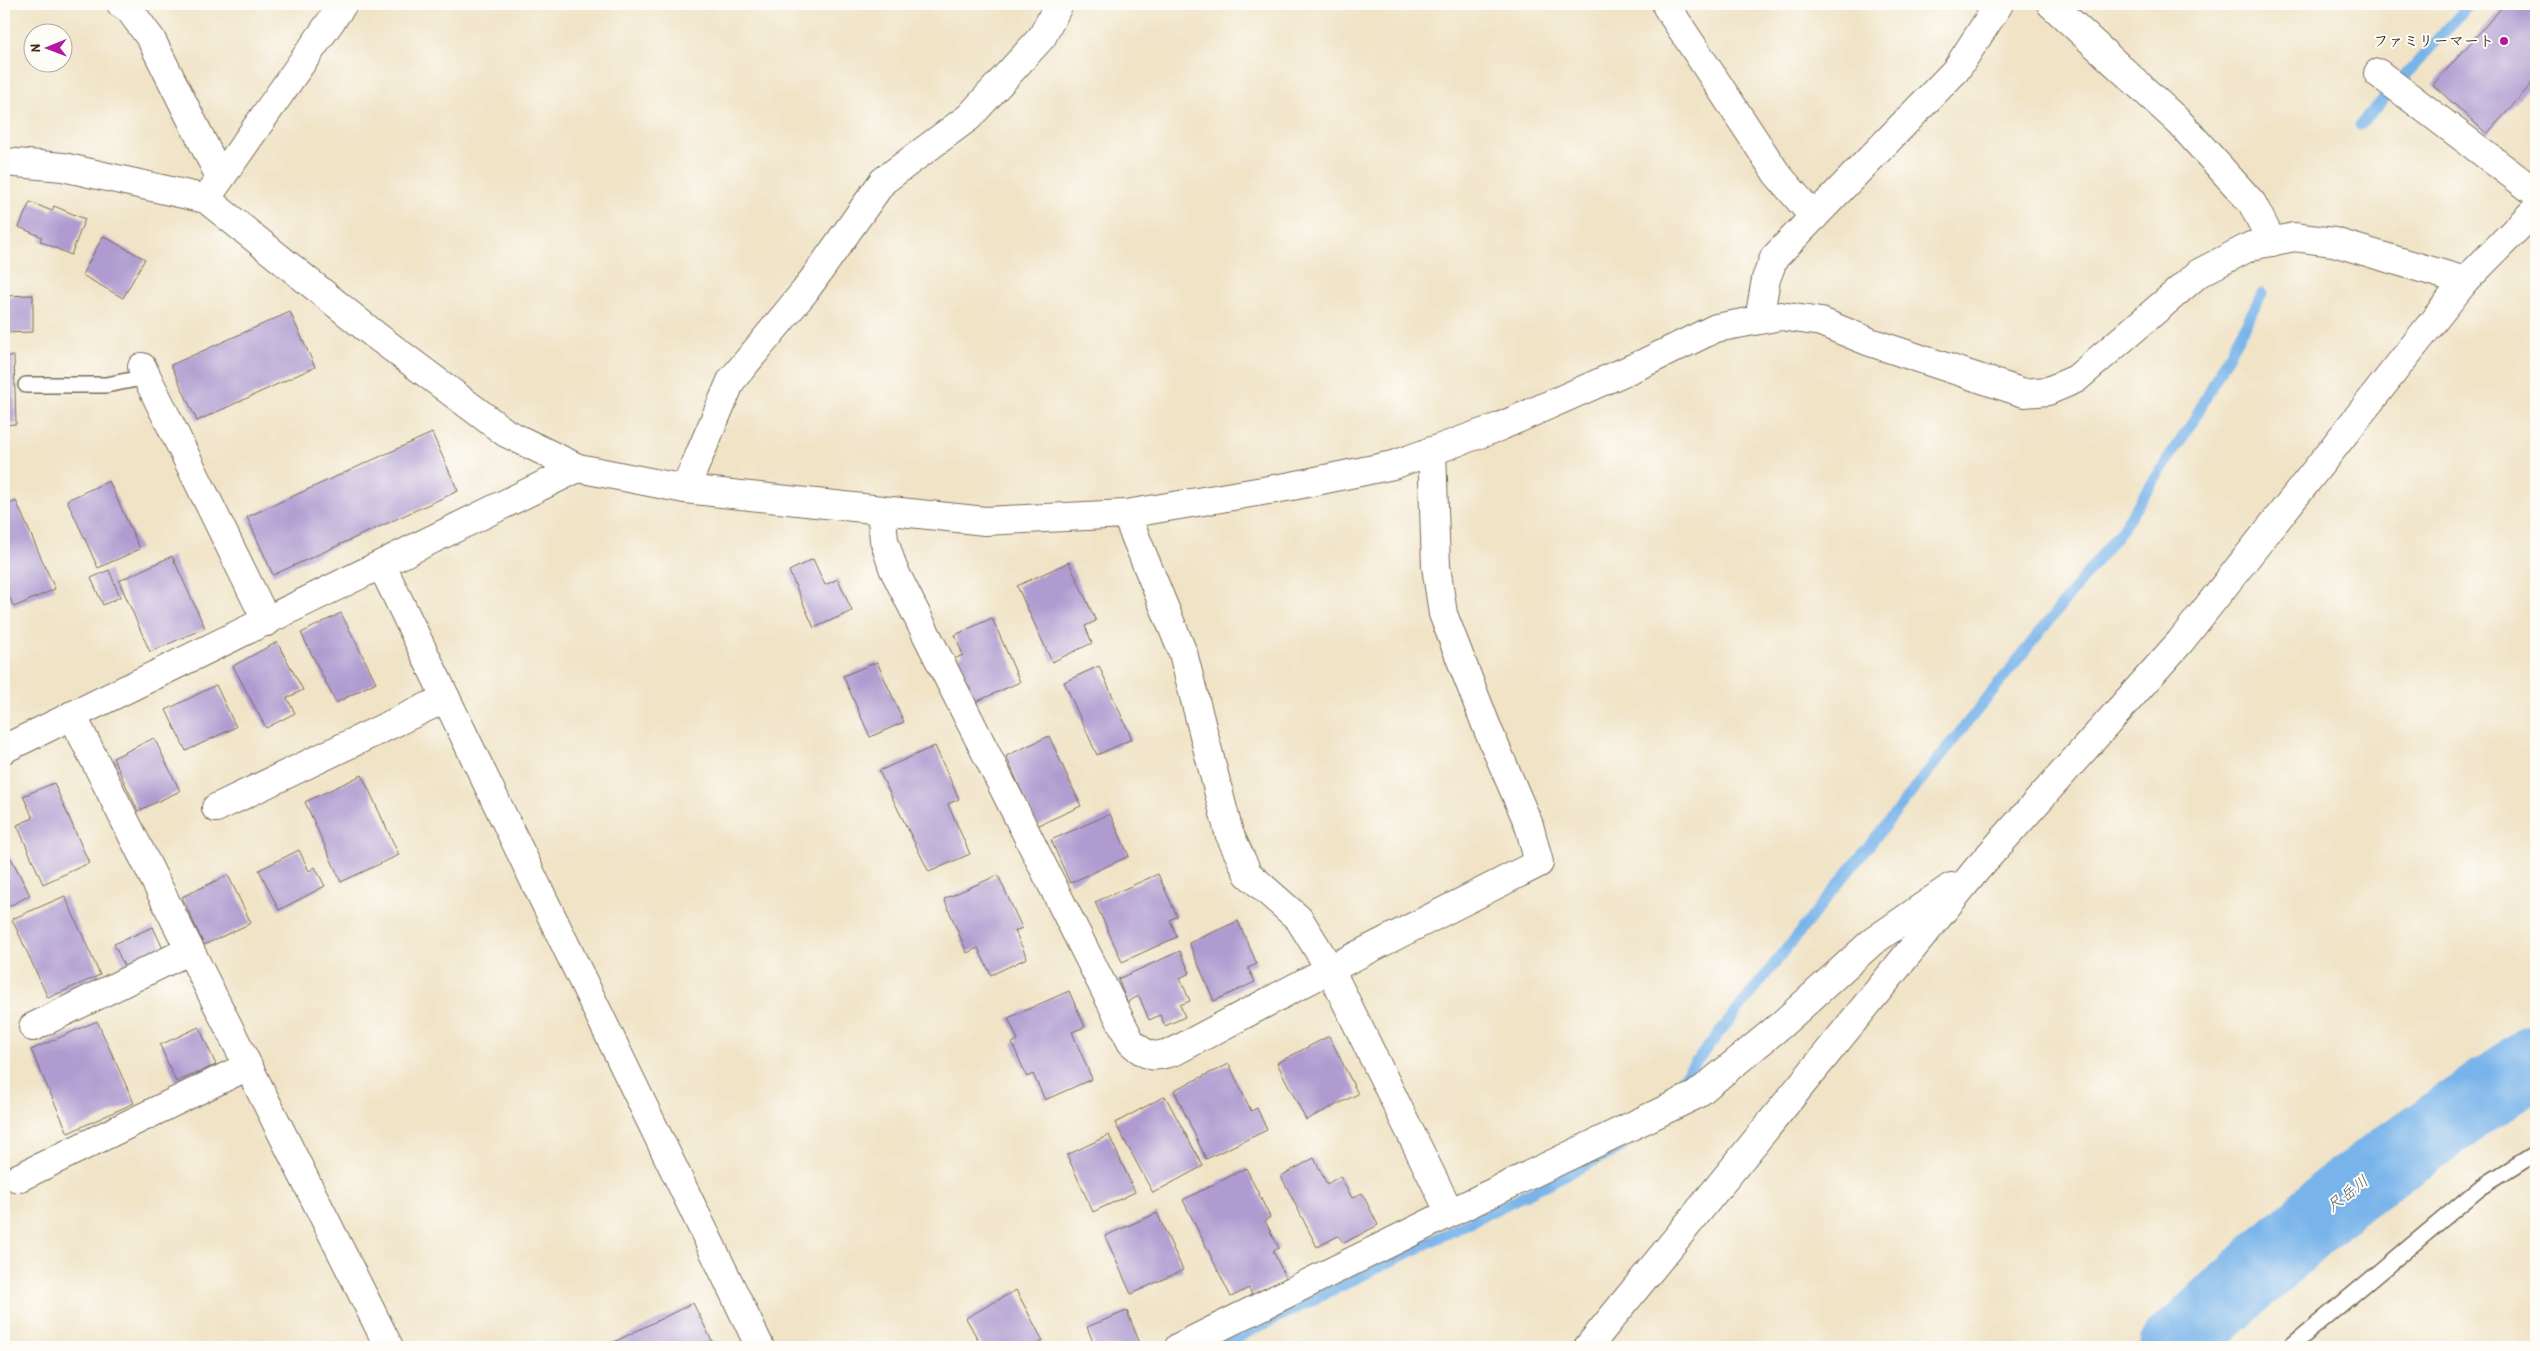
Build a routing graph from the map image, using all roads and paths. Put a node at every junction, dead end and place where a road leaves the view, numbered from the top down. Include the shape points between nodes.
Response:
1 (121, 4) edge
2 (342, 4) edge
3 (1060, 4) edge
4 (1672, 4) edge
5 (1999, 4) edge
6 (2052, 4) edge
7 (2390, 83) dead end
8 (4, 162) edge
9 (213, 188) junction
10 (2536, 192) edge
11 (2536, 209) edge
12 (1814, 217) junction
13 (2272, 242) junction
14 (2465, 281) junction
15 (1759, 320) junction
16 (145, 372) joint
17 (26, 385) dead end
18 (1432, 450) junction
19 (578, 468) junction
20 (685, 489) junction
21 (881, 510) junction
22 (1126, 514) junction
23 (382, 566) junction
24 (267, 622) junction
25 (446, 698) junction
26 (72, 715) junction
27 (4, 749) edge
28 (216, 808) dead end
29 (1977, 869) junction
30 (190, 950) junction
31 (1330, 969) junction
32 (33, 1027) dead end
33 (248, 1066) junction
34 (2536, 1153) edge
35 (18, 1178) dead end
36 (1450, 1213) junction
37 (389, 1347) edge
38 (760, 1347) edge
39 (1179, 1347) edge
40 (1588, 1347) edge
41 (2290, 1347) edge

1 - 9 street via 129,9 151,39
2 - 9 street
3 - 20 street via 1042,37 969,117 883,181 805,291 731,381
4 - 12 street via 1667,7 1777,174
5 - 12 street via 1956,70
6 - 13 street via 2180,123 2252,203
7 - 10 street
8 - 9 street via 63,166
9 - 19 street via 376,335 506,433
11 - 14 street
12 - 15 street via 1774,258 1766,279
13 - 14 street via 2294,238 2334,242
13 - 15 street via 2251,246 2199,273 2076,379 2048,391 2024,393 1820,322 1781,316
14 - 29 street via 2180,642
15 - 18 street via 1716,328 1499,427
16 - 17 lane via 106,385
16 - 24 street
18 - 22 street via 1392,465
18 - 31 street via 1436,566 1443,614 1529,825 1539,863
19 - 20 street
19 - 23 street
20 - 21 street
21 - 22 street via 985,521
21 - 31 street via 884,540 893,568 1131,1042 1144,1054 1157,1056 1175,1051
22 - 31 street via 1184,653 1229,833 1248,874 1299,919
23 - 24 street
23 - 25 street
24 - 26 street
25 - 28 street
25 - 38 street
26 - 27 street
26 - 30 street
29 - 36 street via 1872,942 1781,1025 1696,1096
29 - 40 street
30 - 32 street
30 - 33 street
31 - 36 street
33 - 35 street
33 - 37 street
34 - 41 lane via 2480,1188
36 - 39 street

